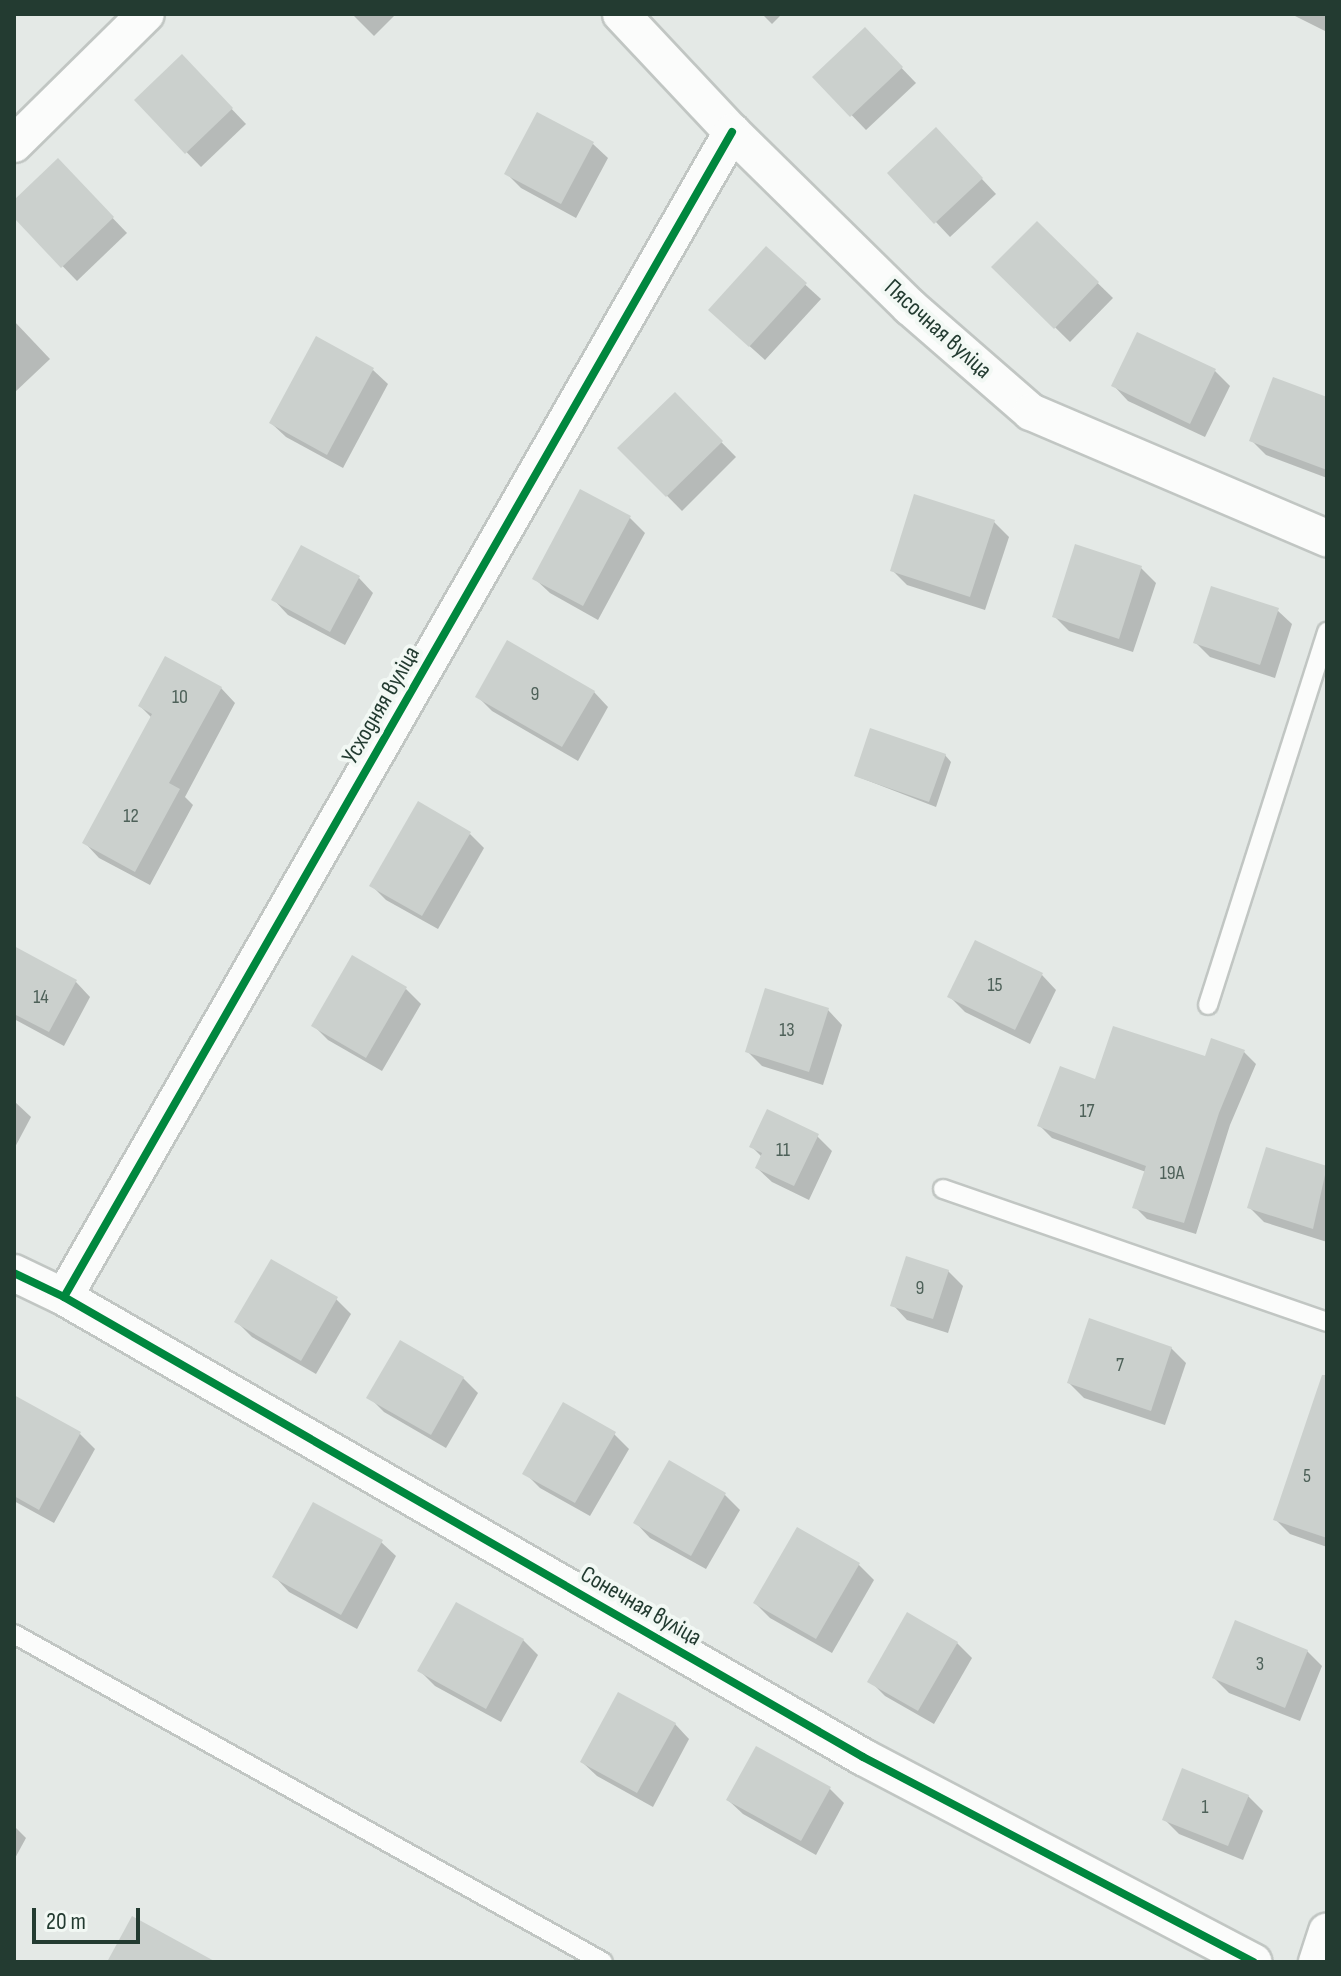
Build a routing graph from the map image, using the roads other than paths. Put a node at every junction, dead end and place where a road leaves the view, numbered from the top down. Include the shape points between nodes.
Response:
1 (146, 14) edge
2 (621, 14) edge
3 (732, 132) junction
4 (14, 144) edge
5 (1327, 538) edge
6 (1327, 632) edge
7 (1208, 1005) dead end
8 (943, 1189) dead end
9 (15, 1275) edge
10 (64, 1297) junction
11 (1327, 1322) edge
12 (14, 1634) edge
13 (1327, 1932) edge
14 (603, 1962) edge
15 (1254, 1962) edge
16 (1317, 1962) edge

1 - 4 street
2 - 3 street, Пясочная вуліца
3 - 5 street, Пясочная вуліца via 910,307 1031,412
3 - 10 street, Усходняя вуліца
6 - 7 lane
8 - 11 lane
9 - 10 street, Сонечная вуліца
10 - 15 street, Сонечная вуліца via 863,1757
12 - 14 lane
13 - 16 street

